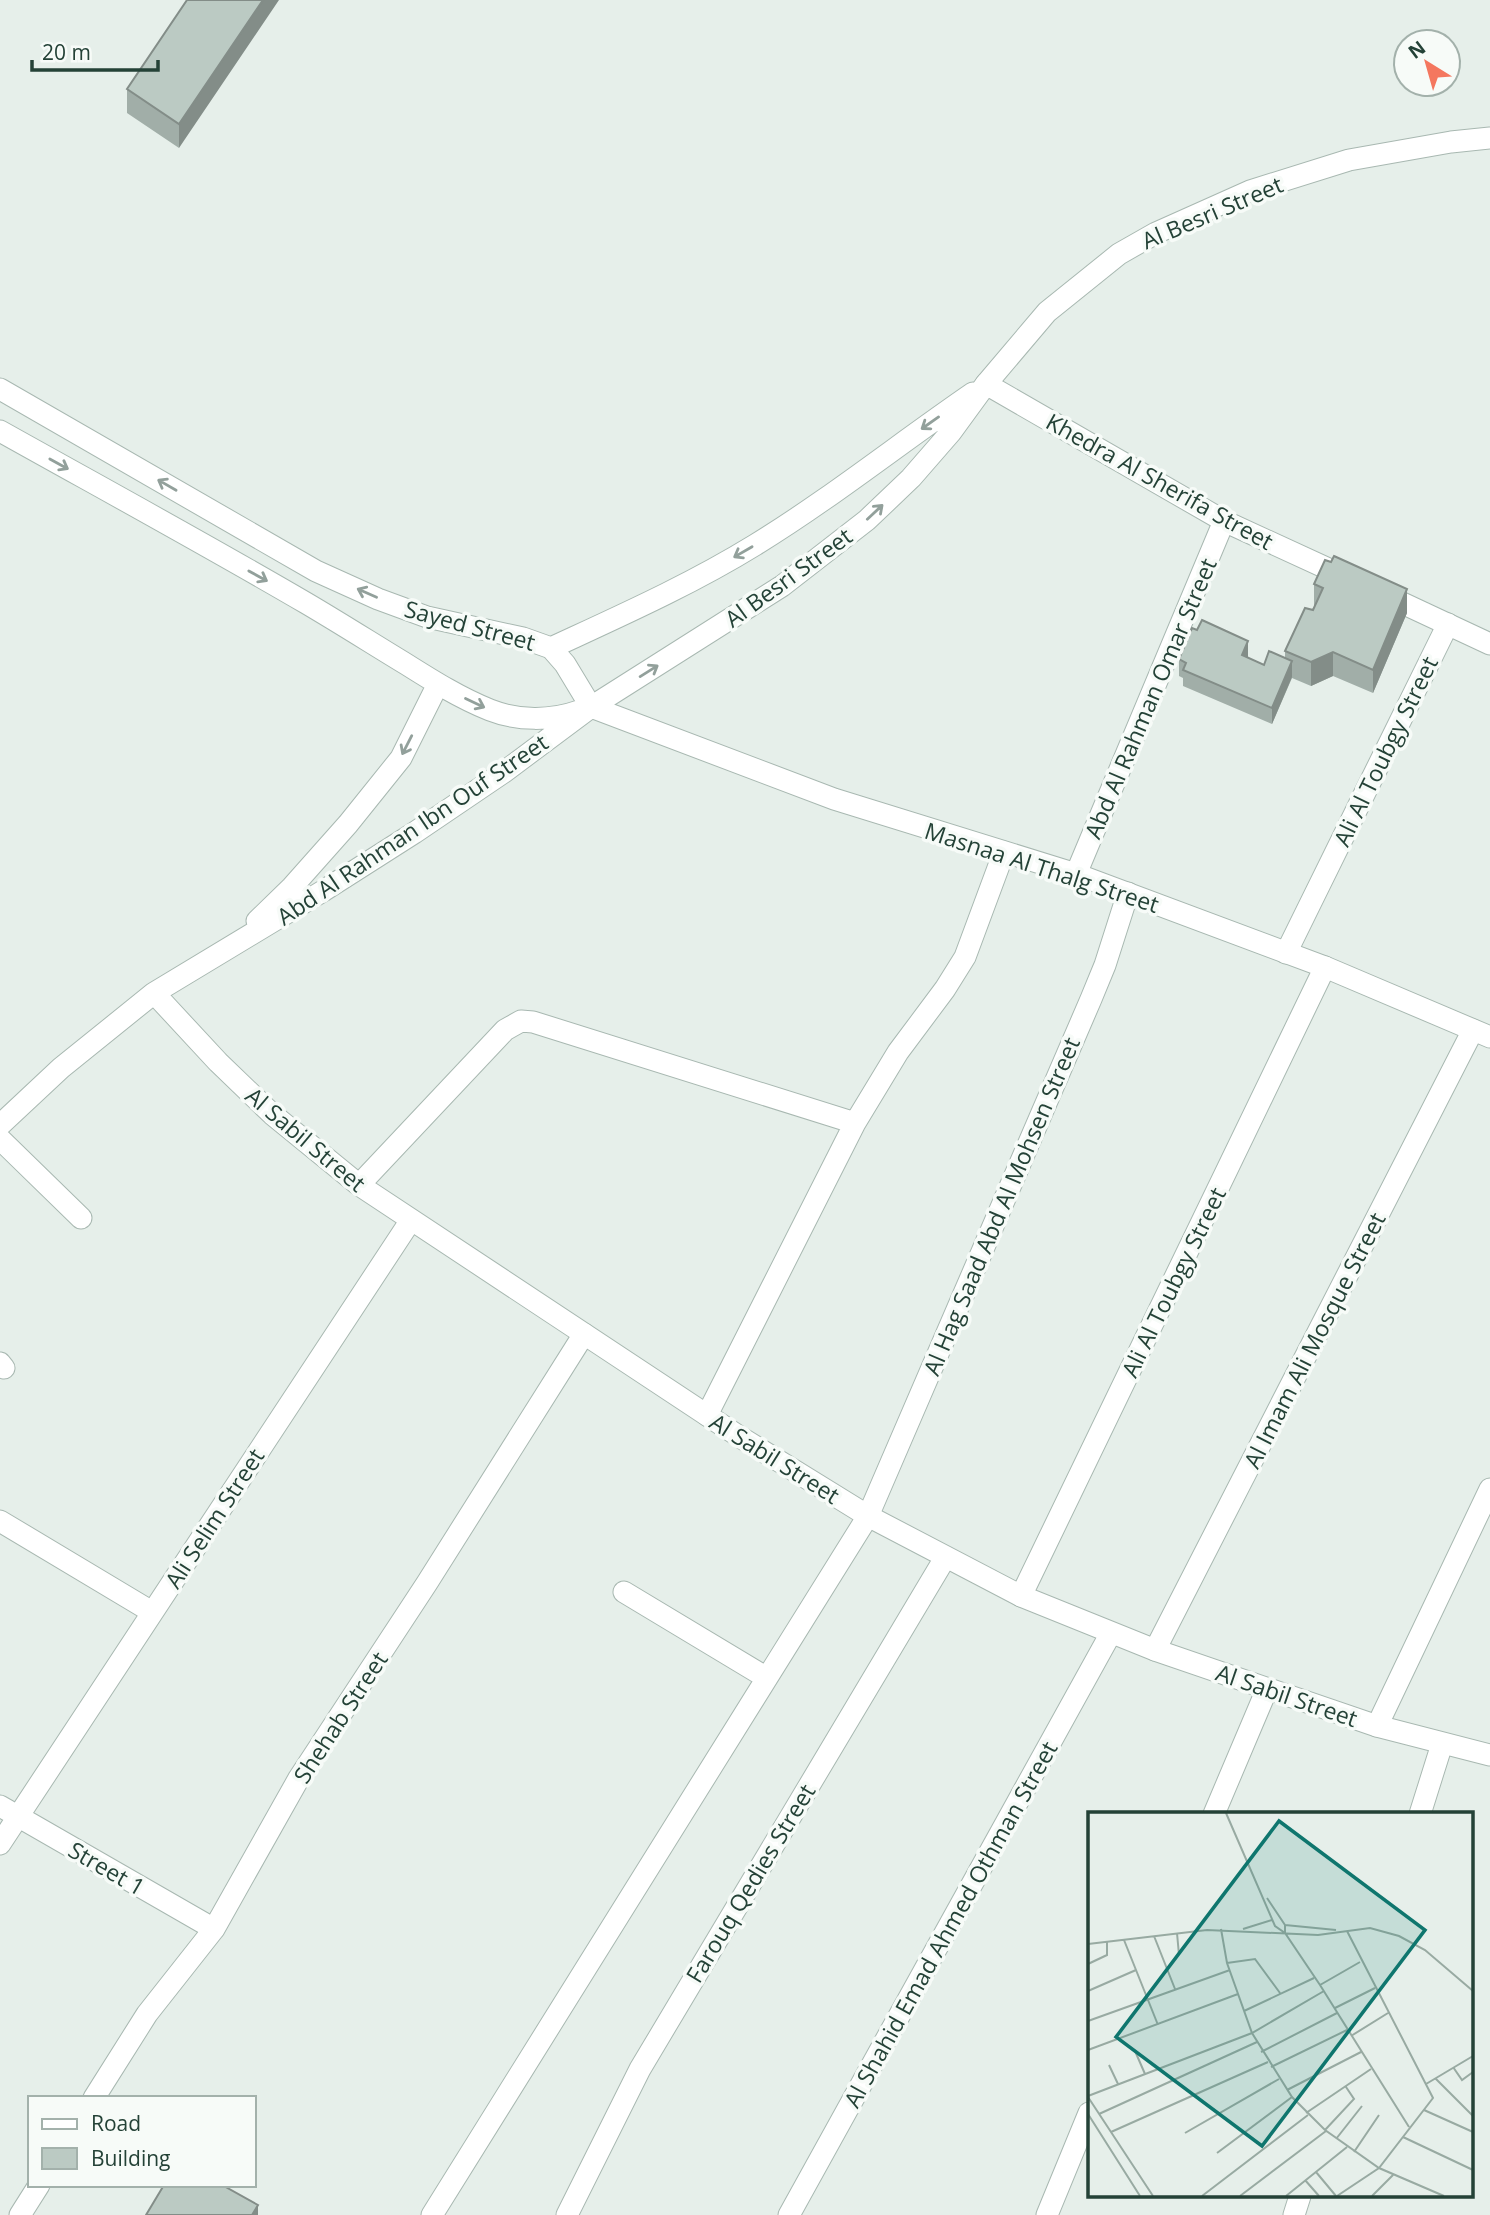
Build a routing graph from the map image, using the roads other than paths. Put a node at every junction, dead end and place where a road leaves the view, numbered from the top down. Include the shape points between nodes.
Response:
1 (1490, 138) edge
2 (986, 384) junction
3 (0, 388) edge
4 (0, 431) edge
5 (1224, 521) junction
6 (1448, 624) junction
7 (1490, 644) edge
8 (551, 649) junction
9 (438, 684) junction
10 (591, 707) junction
11 (1004, 852) junction
12 (1076, 874) junction
13 (1128, 894) junction
14 (231, 947) junction
15 (1286, 953) junction
16 (1325, 967) junction
17 (154, 993) junction
18 (1481, 1033) edge
19 (855, 1123) junction
20 (0, 1125) edge
21 (0, 1139) edge
22 (359, 1185) junction
23 (81, 1218) dead end
24 (411, 1220) junction
25 (584, 1335) junction
26 (707, 1415) junction
27 (1490, 1489) edge
28 (868, 1516) junction
29 (0, 1521) edge
30 (945, 1558) junction
31 (624, 1592) dead end
32 (1021, 1597) junction
33 (152, 1612) junction
34 (1111, 1633) junction
35 (1155, 1650) junction
36 (767, 1678) junction
37 (1267, 1689) junction
38 (1377, 1726) junction
39 (1442, 1744) junction
40 (1490, 1755) edge
41 (9, 1811) edge
42 (1215, 1812) edge
43 (1421, 1812) edge
44 (0, 1844) edge
45 (214, 1929) junction
46 (95, 2096) edge
47 (1088, 2115) edge
48 (38, 2187) edge
49 (1299, 2198) edge
50 (20, 2215) edge
51 (432, 2215) edge
52 (567, 2215) edge
53 (789, 2215) edge
54 (1046, 2215) edge
55 (1294, 2215) edge

1 - 2 street, Al Besri Street via 1349,160 1250,191 1156,233 1119,254 1047,312
2 - 5 street, Khedra Al Sherifa Street
2 -> 8 street, Al Besri Street via 755,545 685,585
10 -> 2 street, Al Besri Street via 782,586 867,520 919,469
8 -> 3 street, Sayed Street via 523,638 427,617 316,570
4 -> 9 street via 305,603
5 - 6 street, Khedra Al Sherifa Street
5 - 12 street, Abd Al Rahman Omar Street
6 - 7 street, Khedra Al Sherifa Street
6 - 15 street, Ali Al Toubgy Street
8 - 10 street, Sayed Street
9 -> 10 street via 493,711 517,717 567,716
9 -> 14 street, Abd Al Rahman Ibn Ouf Street via 401,758 292,887
10 - 11 street, Masnaa Al Thalg Street via 834,799
10 - 14 street, Abd Al Rahman Ibn Ouf Street via 414,833
11 - 12 street, Masnaa Al Thalg Street
11 - 19 street via 965,957
12 - 13 street, Masnaa Al Thalg Street
13 - 15 street, Masnaa Al Thalg Street
13 - 28 street, Al Hag Saad Abd Al Mohsen Street via 1091,999
14 - 17 street, Abd Al Rahman Ibn Ouf Street
15 - 16 street, Masnaa Al Thalg Street
16 - 18 street, Masnaa Al Thalg Street
16 - 32 street, Ali Al Toubgy Street
17 - 20 street, Abd Al Rahman Ibn Ouf Street via 61,1068
17 - 22 street, Al Sabil Street via 272,1114
18 - 35 street, Al Imam Ali Mosque Street
19 - 22 street via 521,1021 505,1030
19 - 26 street
21 - 23 street
22 - 24 street, Al Sabil Street
24 - 25 street, Al Sabil Street
24 - 33 street, Ali Selim Street
25 - 26 street, Al Sabil Street
25 - 45 street, Shehab Street via 299,1778
26 - 28 street, Al Sabil Street
27 - 38 street
28 - 30 street, Al Sabil Street
28 - 36 street, Al Hag Saad Abd Al Mohsen Street
29 - 33 street
30 - 32 street, Al Sabil Street
30 - 52 street, Farouq Qedies Street via 640,2069
31 - 36 street
32 - 34 street, Al Sabil Street
33 - 41 street, Ali Selim Street
34 - 35 street, Al Sabil Street
34 - 53 street, Al Shahid Emad Ahmed Othman Street
35 - 37 street, Al Sabil Street
36 - 51 street, Al Hag Saad Abd Al Mohsen Street
37 - 38 street, Al Sabil Street
37 - 42 street
38 - 39 street, Al Sabil Street
39 - 40 street, Al Sabil Street
39 - 43 street
41 - 44 street, Ali Selim Street
41 - 45 street, Street 1
45 - 46 street, Shehab Street via 147,2014
47 - 54 street
48 - 50 street
49 - 55 street

